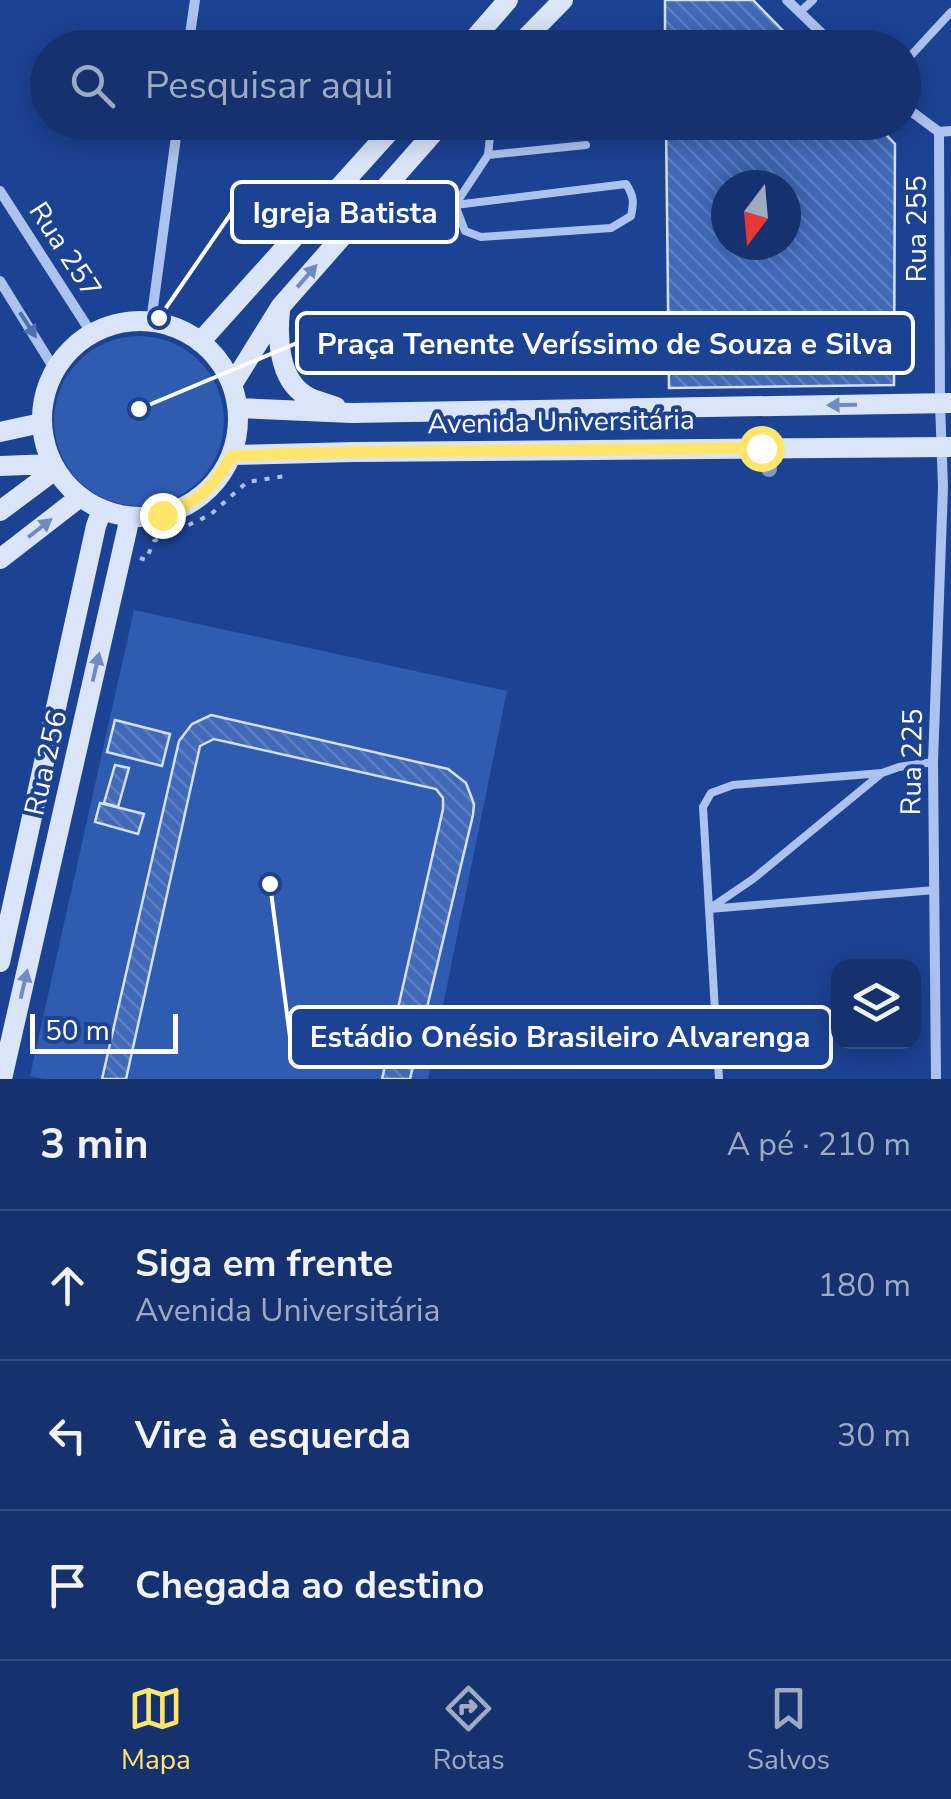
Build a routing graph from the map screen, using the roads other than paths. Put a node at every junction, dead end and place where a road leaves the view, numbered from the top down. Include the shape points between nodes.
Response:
1 (195, 0) edge
2 (508, 0) edge
3 (564, 0) edge
4 (787, 0) edge
5 (813, 0) edge
6 (800, 12) junction
7 (951, 12) edge
8 (191, 30) edge
9 (482, 30) edge
10 (534, 30) edge
11 (818, 30) edge
12 (921, 45) edge
13 (921, 117) edge
14 (945, 132) edge
15 (176, 140) edge
16 (382, 140) edge
17 (426, 140) edge
18 (490, 140) edge
19 (586, 144) dead end
20 (488, 155) junction
21 (0, 191) edge
22 (455, 204) junction
23 (0, 282) edge
24 (281, 306) junction
25 (151, 322) junction
26 (92, 334) junction
27 (200, 342) junction
28 (54, 370) junction
29 (232, 385) junction
30 (945, 403) edge
31 (238, 408) junction
32 (352, 413) junction
33 (41, 423) junction
34 (0, 432) edge
35 (946, 447) edge
36 (232, 456) junction
37 (0, 466) edge
38 (54, 467) junction
39 (80, 497) junction
40 (102, 510) junction
41 (0, 511) edge
42 (130, 517) junction
43 (0, 559) edge
44 (933, 762) junction
45 (882, 773) junction
46 (934, 890) junction
47 (710, 909) junction
48 (0, 962) edge
49 (3, 1064) edge
50 (719, 1079) edge
51 (936, 1079) edge

1 - 8 street
2 - 9 main road
3 - 10 main road
4 - 6 street
5 - 6 lane
6 - 11 street
7 - 12 lane
13 - 14 street
14 - 30 street, Rua 255
15 - 25 street
16 - 27 main road
24 -> 17 main road
18 - 20 lane
19 - 20 lane
20 - 22 lane
21 - 26 street, Rua 257
22 - 22 lane via 626,184 634,202 631,216 612,228 482,237 465,231
23 -> 28 street
24 - 29 main road
24 - 32 main road via 277,333 292,382 305,395
25 - 26 main road via 110,325
25 - 27 main road
26 - 28 main road
27 - 29 main road
28 - 33 main road
29 - 31 main road
30 -> 32 main road, Avenida Universitária
30 - 35 street, Rua 255
31 - 32 main road, Avenida Universitária
31 - 36 main road
33 - 34 main road
33 - 38 main road
35 - 36 main road, Avenida Universitária
35 - 44 street, Rua 225
36 - 42 main road via 191,503 162,515
37 - 38 main road
38 - 39 main road
38 - 41 main road
39 - 40 main road
43 -> 39 main road
40 - 42 main road
40 - 48 main road, Rua 256
49 -> 42 main road, Rua 256
44 - 45 lane
44 - 46 street, Rua 225
45 - 47 lane
45 - 47 lane via 734,785 710,794 703,807
46 - 47 lane
46 - 51 street, Rua 225
47 - 50 lane

